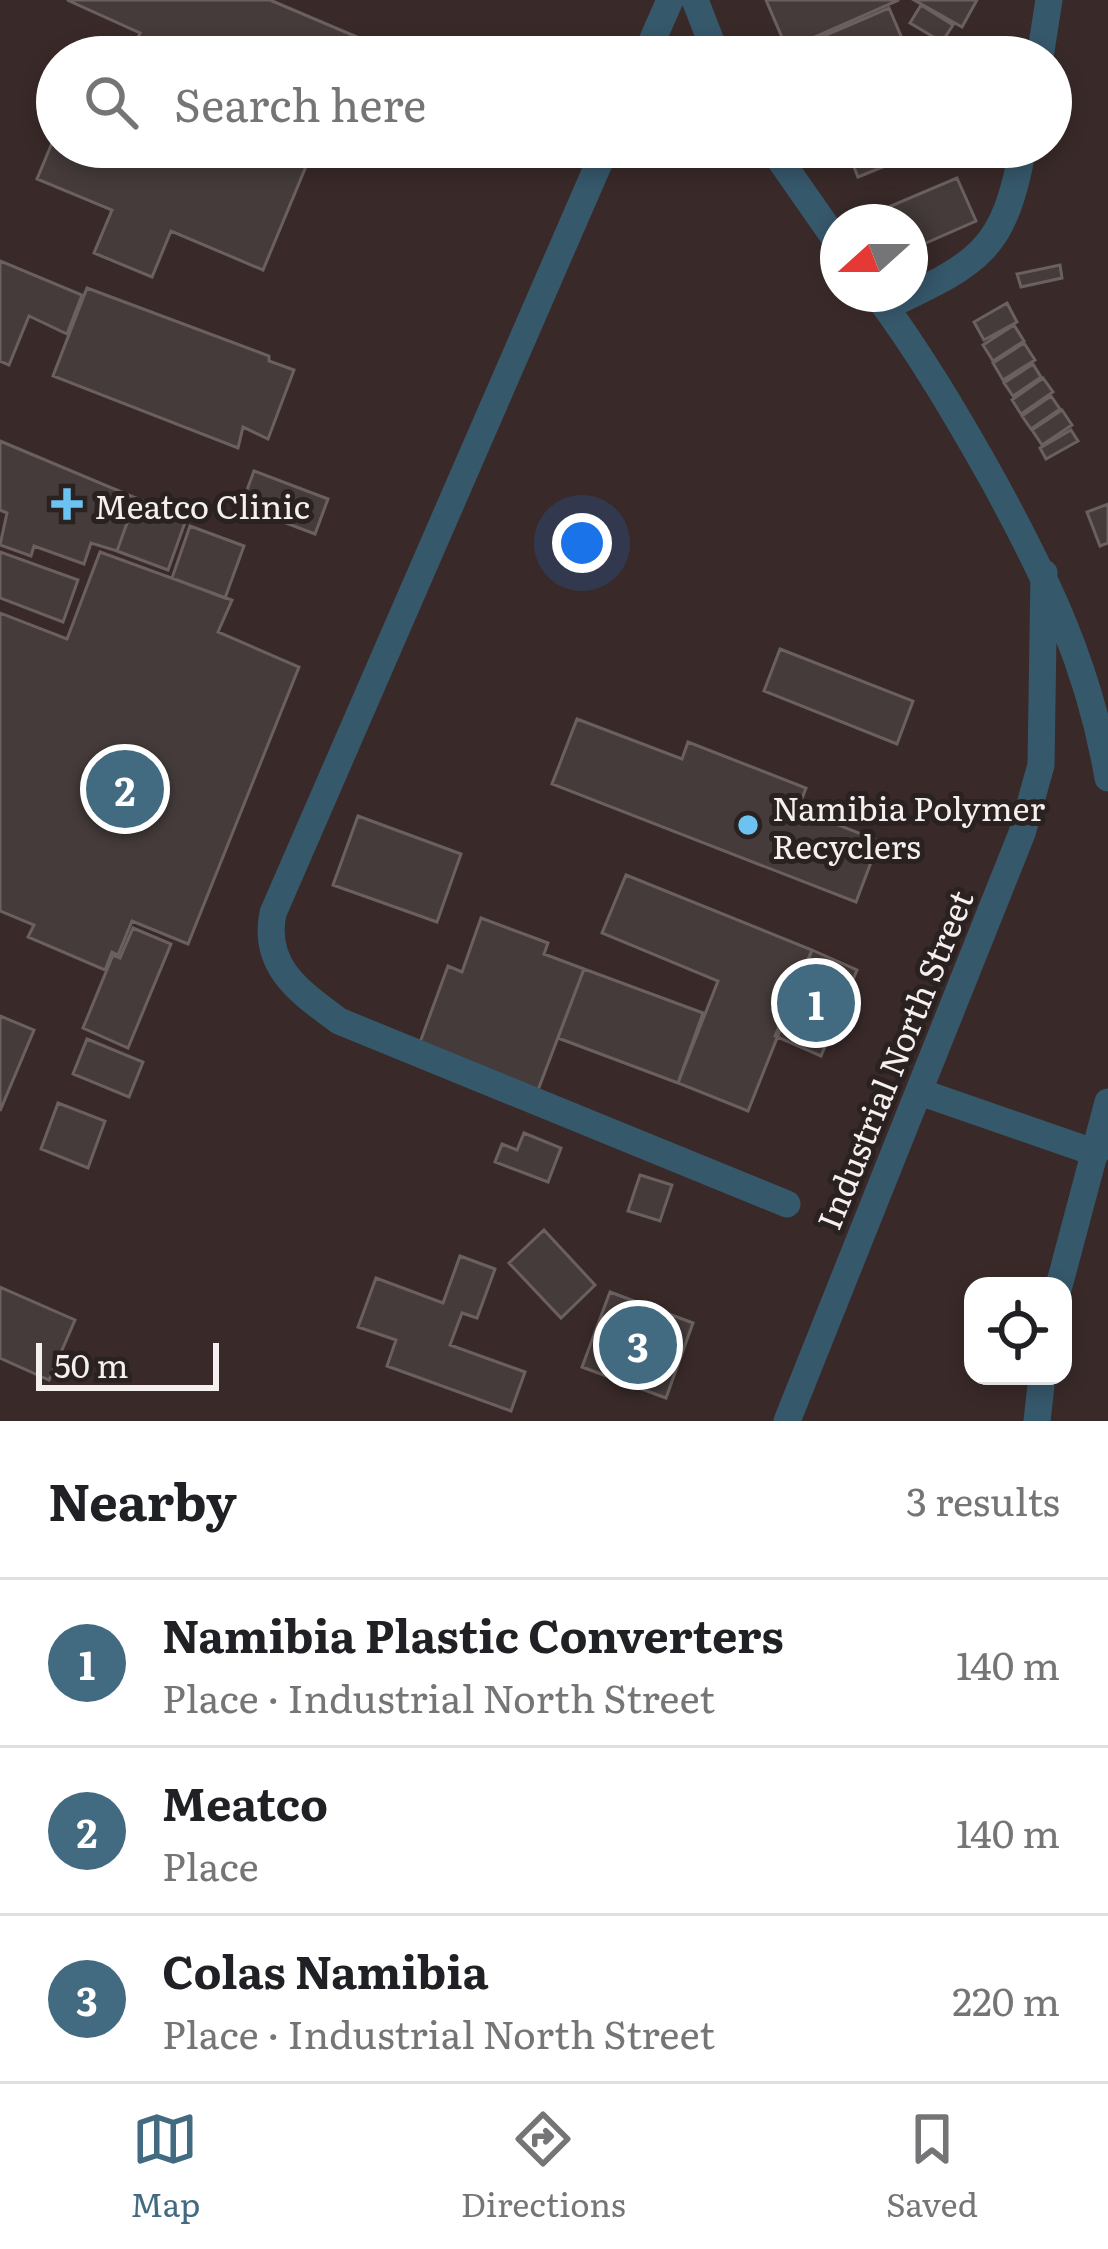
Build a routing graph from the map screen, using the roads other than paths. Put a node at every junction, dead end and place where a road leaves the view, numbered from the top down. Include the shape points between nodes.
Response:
1 (670, 0) edge
2 (695, 0) edge
3 (1049, 0) edge
4 (654, 36) edge
5 (709, 36) edge
6 (1043, 36) edge
7 (597, 168) edge
8 (786, 168) edge
9 (1019, 168) edge
10 (820, 217) edge
11 (928, 284) edge
12 (888, 312) edge
13 (1044, 573) junction
14 (1108, 778) edge
15 (920, 1092) junction
16 (1108, 1102) edge
17 (1096, 1153) junction
18 (787, 1204) dead end
19 (1062, 1277) edge
20 (1041, 1385) edge
21 (787, 1421) edge
22 (1037, 1421) edge

1 - 4 street
2 - 5 street
3 - 6 street
7 - 18 street via 347,736 268,936 290,983 339,1021
8 - 10 street
9 - 11 street via 1003,226 954,274
12 - 13 street
13 - 14 street via 1087,683
13 - 15 street, Industrial North Street via 1041,765
15 - 17 street
15 - 21 street, Industrial North Street
16 - 17 street
17 - 19 street
20 - 22 street

